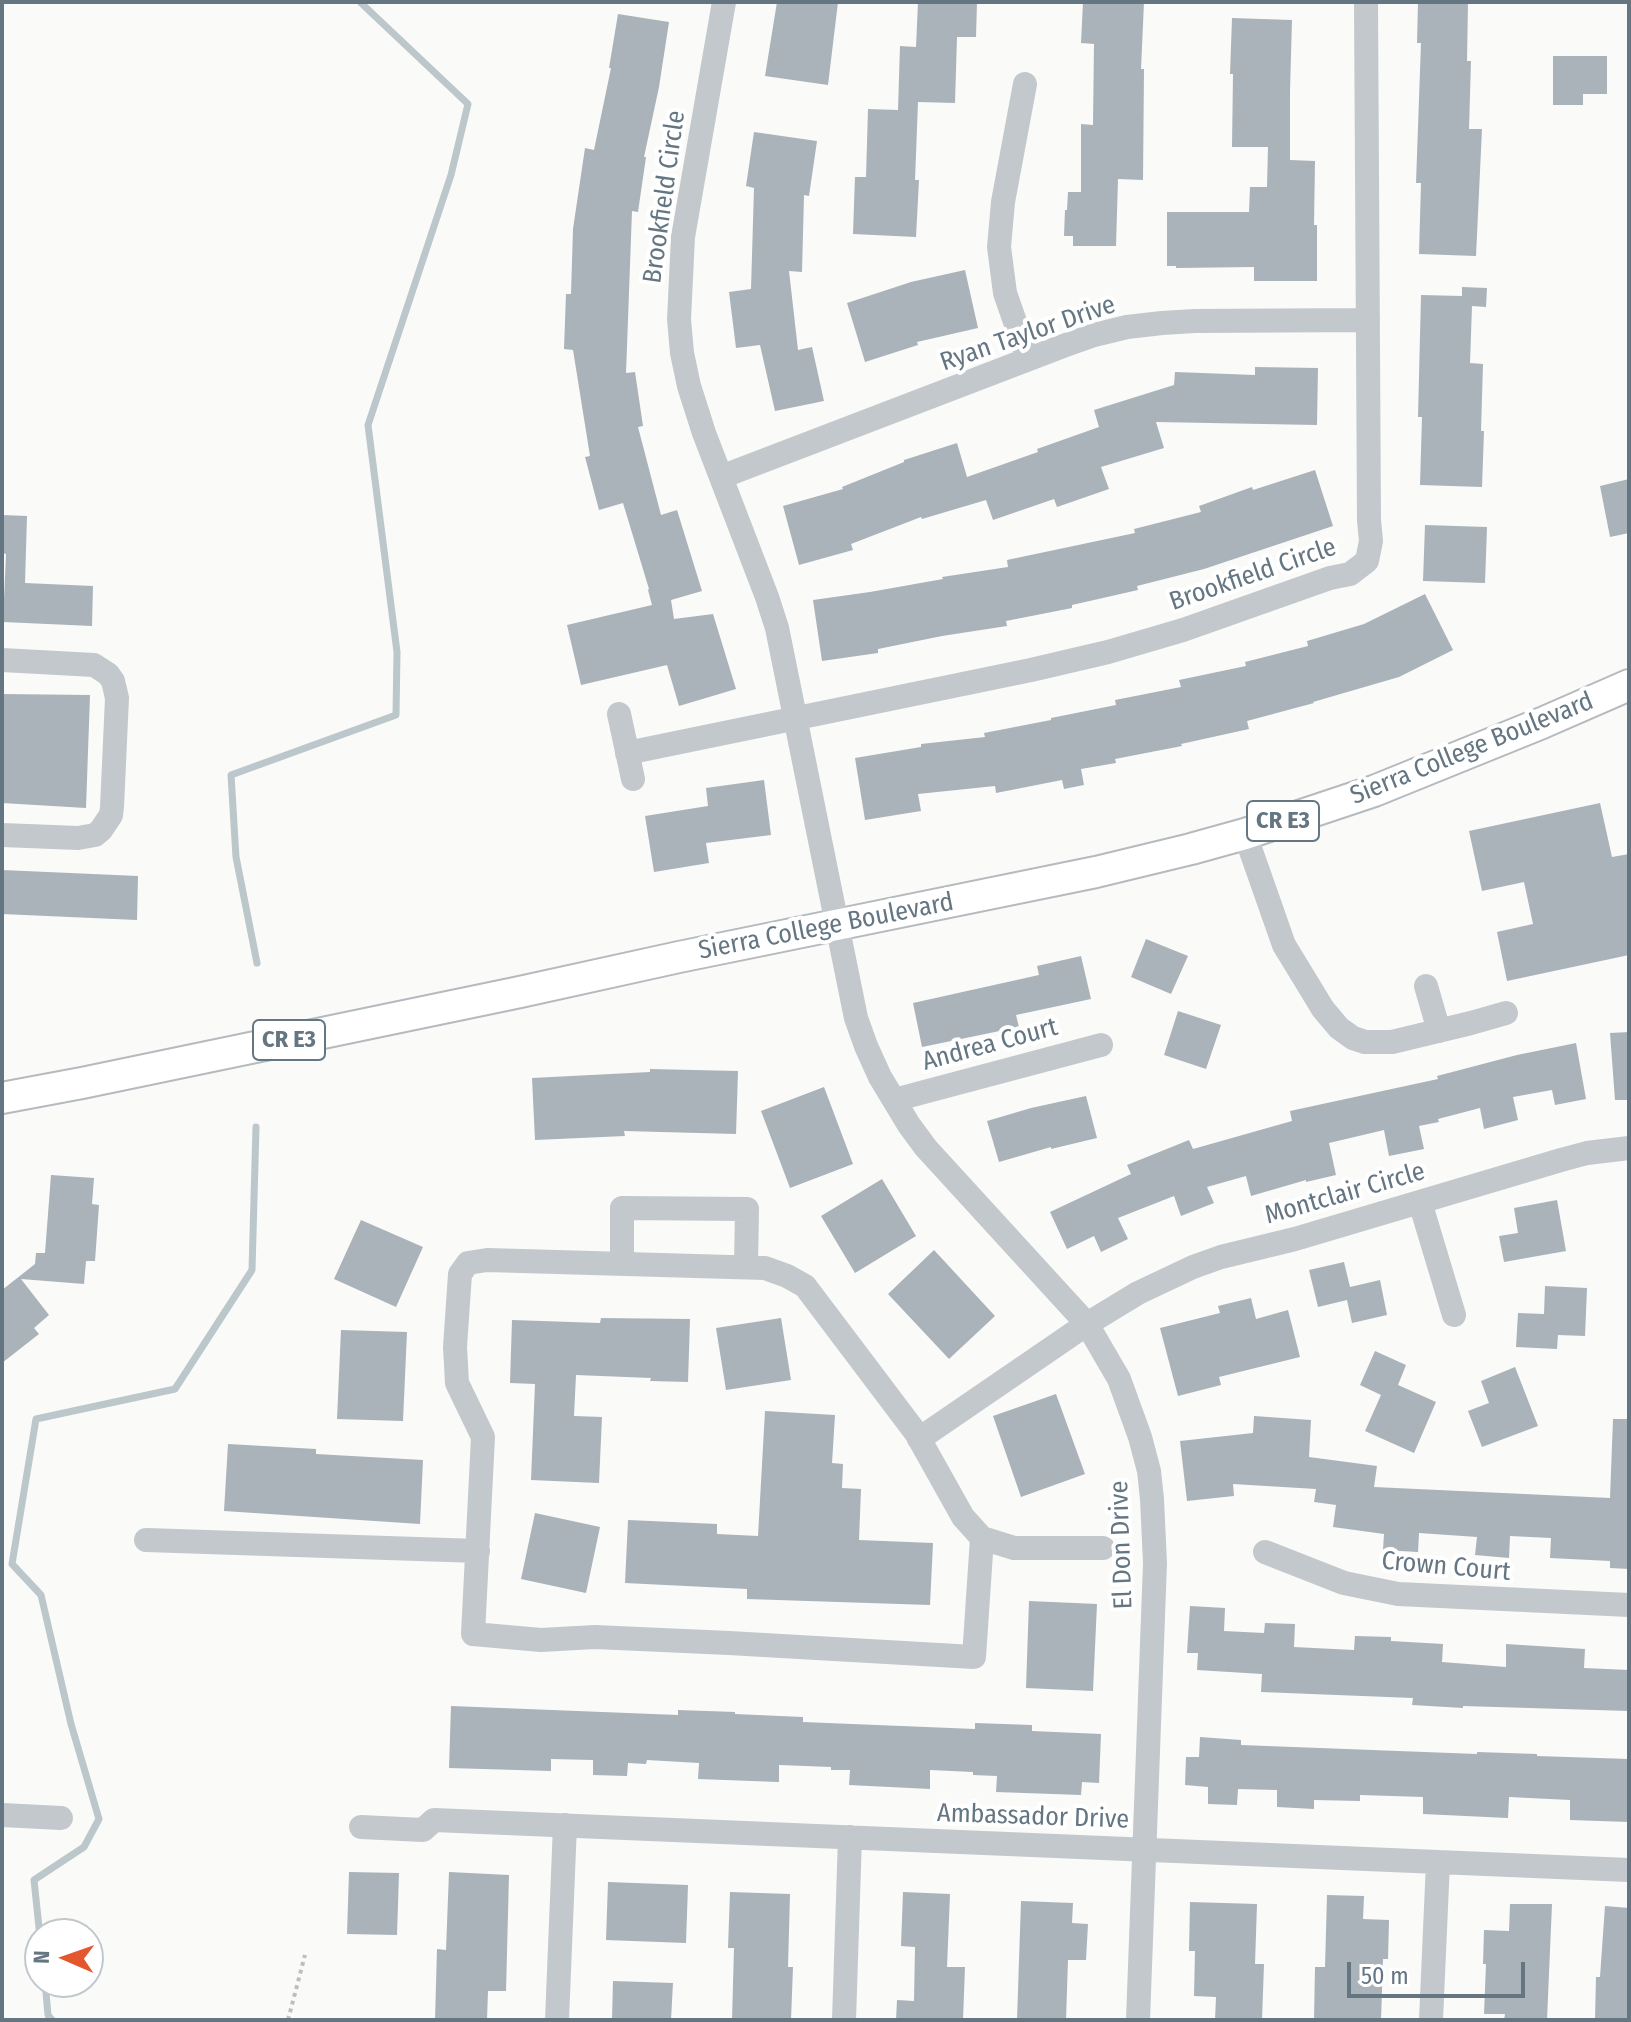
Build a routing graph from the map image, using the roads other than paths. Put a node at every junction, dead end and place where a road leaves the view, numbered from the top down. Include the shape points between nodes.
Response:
1 (724, 2) edge
2 (1366, 2) edge
3 (1025, 84) dead end
4 (1368, 320) junction
5 (1028, 359) junction
6 (721, 477) junction
7 (2, 660) edge
8 (1629, 685) edge
9 (619, 714) dead end
10 (796, 718) junction
11 (627, 753) junction
12 (633, 779) dead end
13 (1245, 834) junction
14 (2, 835) edge
15 (837, 925) junction
16 (1426, 986) dead end
17 (1506, 1013) dead end
18 (1439, 1031) junction
19 (1101, 1045) dead end
20 (2, 1098) edge
21 (894, 1100) junction
22 (1629, 1148) edge
23 (1420, 1202) junction
24 (622, 1263) junction
25 (746, 1267) junction
26 (1454, 1315) dead end
27 (1087, 1324) junction
28 (919, 1439) junction
29 (982, 1538) junction
30 (146, 1540) dead end
31 (1103, 1548) dead end
32 (478, 1551) junction
33 (1265, 1552) dead end
34 (1629, 1605) edge
35 (2, 1815) edge
36 (61, 1818) dead end
37 (565, 1825) junction
38 (361, 1827) dead end
39 (850, 1837) junction
40 (1144, 1850) junction
41 (1438, 1862) junction
42 (1629, 1870) edge
43 (557, 2020) edge
44 (844, 2020) edge
45 (1138, 2020) edge
46 (1431, 2020) edge

1 - 6 street, Brookfield Circle via 683,237 679,319 689,386
2 - 4 street, Brookfield Circle
3 - 5 street via 999,247 1005,293
4 - 5 street, Ryan Taylor Drive via 1127,327
4 - 10 street, Brookfield Circle via 1371,541 1367,561 1350,574 1108,652
5 - 6 street, Ryan Taylor Drive
6 - 10 street, Brookfield Circle via 777,628
7 - 14 street via 94,665 108,674 117,698 112,807 101,830 78,838
8 - 13 main road, Sierra College Boulevard / CR E3 via 1374,791
9 - 11 street
10 - 11 street
10 - 15 street, Brookfield Circle
11 - 12 street
13 - 15 main road, Sierra College Boulevard / CR E3 via 1096,872
13 - 18 street via 1284,945 1339,1028 1378,1044
15 - 20 main road, Sierra College Boulevard / CR E3
15 - 21 street, El Don Drive via 856,1018
16 - 18 street
17 - 18 street
19 - 21 street, Andrea Court
21 - 27 street, El Don Drive via 945,1170
22 - 23 street, Montclair Circle via 1574,1156
23 - 26 street
23 - 27 street, Montclair Circle via 1193,1267
24 - 25 street
24 - 25 street via 622,1208 747,1209
24 - 32 street via 487,1260 468,1263 460,1274 457,1383 483,1437
25 - 28 street via 765,1268 805,1286
27 - 28 street, Montclair Circle
27 - 40 street, El Don Drive via 1119,1379 1149,1471 1155,1563
28 - 29 street via 963,1517
29 - 31 street via 1014,1548
29 - 32 street via 974,1657 473,1634
30 - 32 street
33 - 34 street, Crown Court via 1344,1583 1398,1594
35 - 36 street
37 - 38 street, Ambassador Drive via 434,1820 423,1830
37 - 39 street, Ambassador Drive
37 - 43 street
39 - 40 street, Ambassador Drive
39 - 44 street
40 - 41 street, Ambassador Drive
40 - 45 street, El Don Drive
41 - 42 street, Ambassador Drive
41 - 46 street

